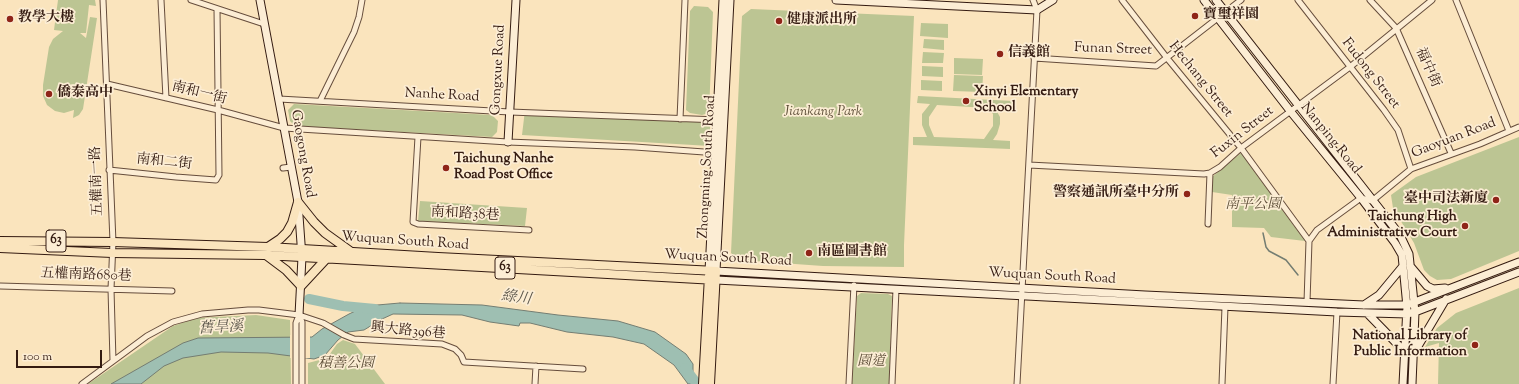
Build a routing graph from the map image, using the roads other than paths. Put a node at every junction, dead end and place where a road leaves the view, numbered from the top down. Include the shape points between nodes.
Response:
1 (103, 0) edge
2 (161, 0) edge
3 (191, 0) edge
4 (260, 0) edge
5 (362, 0) edge
6 (516, 0) edge
7 (685, 0) edge
8 (723, 0) edge
9 (730, 0) edge
10 (836, 0) edge
11 (1032, 0) edge
12 (1045, 0) edge
13 (1053, 0) edge
14 (1122, 0) edge
15 (1204, 0) edge
16 (1216, 0) edge
17 (1241, 0) edge
18 (1298, 0) edge
19 (1370, 0) edge
20 (1432, 0) edge
21 (1456, 0) edge
22 (217, 9) junction
23 (1037, 10) junction
24 (1225, 12) junction
25 (1218, 18) junction
26 (264, 24) junction
27 (1396, 28) junction
28 (1034, 58) junction
29 (1167, 58) junction
30 (1350, 67) junction
31 (107, 84) junction
32 (166, 98) junction
33 (279, 99) junction
34 (320, 101) junction
35 (1299, 105) junction
36 (218, 110) junction
37 (510, 112) junction
38 (1291, 112) junction
39 (680, 119) junction
40 (716, 120) junction
41 (724, 121) junction
42 (1519, 127) edge
43 (284, 128) junction
44 (1509, 131) junction
45 (418, 137) junction
46 (508, 142) junction
47 (1241, 148) junction
48 (715, 152) junction
49 (723, 153) junction
50 (1451, 153) junction
51 (1029, 165) junction
52 (291, 167) junction
53 (283, 168) dead end
54 (1410, 169) junction
55 (109, 170) junction
56 (1210, 173) junction
57 (1361, 198) junction
58 (1372, 201) junction
59 (298, 202) junction
60 (1208, 224) dead end
61 (529, 230) dead end
62 (0, 241) edge
63 (1309, 241) junction
64 (113, 242) junction
65 (0, 248) edge
66 (267, 251) junction
67 (301, 252) junction
68 (351, 252) junction
69 (112, 253) junction
70 (327, 258) junction
71 (1519, 262) edge
72 (1407, 267) junction
73 (1519, 272) edge
74 (712, 275) junction
75 (854, 283) junction
76 (0, 286) edge
77 (301, 286) junction
78 (1457, 286) junction
79 (1023, 288) junction
80 (111, 289) junction
81 (896, 289) junction
82 (172, 291) dead end
83 (1022, 296) junction
84 (1446, 299) junction
85 (1307, 302) junction
86 (1364, 305) junction
87 (1225, 307) junction
88 (1410, 308) junction
89 (1337, 312) junction
90 (1368, 314) junction
91 (299, 315) junction
92 (1405, 352) junction
93 (1414, 353) junction
94 (113, 361) junction
95 (299, 364) junction
96 (536, 366) junction
97 (583, 369) dead end
98 (82, 384) edge
99 (296, 384) edge
100 (302, 384) edge
101 (534, 384) edge
102 (703, 384) edge
103 (710, 384) edge
104 (849, 384) edge
105 (892, 384) edge
106 (1017, 384) edge
107 (1222, 384) edge
108 (1333, 384) edge
109 (1403, 384) edge
110 (1412, 384) edge

1 - 31 street, 五權南一路
2 - 32 street
3 - 22 street
4 - 26 main road, Gaogong Road
5 - 34 street via 354,32
6 - 37 main road, Gongxue Road
7 - 39 street
8 - 40 main road, Zhongming South Road
9 - 41 main road, Zhongming South Road
10 - 23 main road
11 - 23 street
12 - 23 main road
13 - 23 main road
14 - 29 street, Hechang Street
15 - 25 main road, Nanping Road
16 - 24 main road, Nanping Road
17 - 24 street, Funan Street
18 - 30 street, Fudong Street
19 - 27 street, 福中街
20 - 27 street, Fuxin Street
21 - 44 street
22 - 26 street
22 - 36 street
23 - 28 street
24 - 25 street, Funan Street
24 - 35 main road, Nanping Road
25 - 29 street, Funan Street
25 - 38 main road, Nanping Road
26 - 33 main road, Gaogong Road
27 - 30 street, Fuxin Street
27 - 50 street, 福中街
28 - 29 street, Funan Street via 1156,66
28 - 51 street
29 - 47 street, Hechang Street
30 - 35 street, Fuxin Street
30 - 54 street, Fudong Street via 1398,130
31 - 32 street, 南和一街
31 - 55 street, 五權南一路
32 - 36 street, 南和一街
33 - 34 street, Nanhe Road
33 - 43 main road, Gaogong Road
34 - 37 street, Nanhe Road
35 - 38 street, Fuxin Street
35 - 58 main road, Nanping Road
36 - 43 street, 南和一街
36 - 55 street, 南和二街 via 216,180
37 - 39 street, Nanhe Road
37 - 46 main road, Gongxue Road
38 - 47 street, Fuxin Street
38 - 57 main road, Nanping Road
39 - 40 street, Nanhe Road
40 - 41 street, Nanhe Road
40 - 48 main road, Zhongming South Road
41 - 49 main road, Zhongming South Road
42 - 44 street, Gaoyuan Road
43 - 45 street
43 - 52 main road, Gaogong Road
44 - 50 street, Gaoyuan Road
45 - 46 street
45 - 61 street, 南和路38巷 via 413,222
46 - 48 street
47 - 56 street, Fuxin Street
47 - 63 street, Hechang Street
48 - 49 street
48 - 74 main road, Zhongming South Road
49 - 74 main road, Zhongming South Road
50 - 54 street, Gaoyuan Road
51 - 56 street, Fuxin Street
51 - 79 street
52 - 53 street
52 - 59 main road, Gaogong Road
54 - 58 street, Gaoyuan Road
55 - 64 street, 五權南一路
56 - 60 street
57 - 58 street
57 - 63 street via 1317,230
57 - 72 main road, Nanping Road via 1395,243
58 - 72 main road, Nanping Road via 1400,235 1409,254
59 - 66 main road via 287,232
59 - 67 main road, Gaogong Road
59 - 68 main road via 325,233
62 - 64 main road, Wuquan South Road / 63
63 - 85 street
64 - 66 main road, Wuquan South Road / 63
64 - 69 street, 五權南一路
65 - 69 main road, Wuquan South Road / 63
66 - 67 main road, Wuquan South Road / 63
66 - 69 main road, Wuquan South Road / 63
66 - 77 main road
67 - 68 main road, Wuquan South Road / 63
67 - 70 main road, Wuquan South Road / 63
67 - 77 main road, Gaogong Road
68 - 74 main road, Wuquan South Road / 63
69 - 80 street, 五權南一路
70 - 74 main road, Wuquan South Road / 63
70 - 77 main road
71 - 78 main road, Wuquan South Road
72 - 78 main road via 1433,289
72 - 86 main road via 1379,295
72 - 88 main road, Nanping Road
73 - 84 main road, Wuquan South Road
74 - 75 main road, Wuquan South Road
74 - 102 main road, Zhongming South Road
74 - 103 main road, Zhongming South Road
75 - 79 main road, Wuquan South Road
75 - 81 main road, Wuquan South Road
75 - 104 street
76 - 80 street, 五權南路680巷
77 - 91 main road, Gaogong Road
78 - 88 main road, Wuquan South Road
79 - 83 street
79 - 85 main road, Wuquan South Road
80 - 82 street, 五權南路680巷
80 - 94 street, 五權南一路
81 - 83 main road, Wuquan South Road
81 - 105 street
83 - 87 main road, Wuquan South Road
83 - 106 street
84 - 88 main road, Wuquan South Road
84 - 93 main road
85 - 86 main road, Wuquan South Road
86 - 88 main road, Wuquan South Road
87 - 89 main road, Wuquan South Road
87 - 107 street
88 - 90 main road, Wuquan South Road
88 - 92 main road
88 - 93 main road
89 - 90 main road, Wuquan South Road
89 - 108 street
90 - 92 main road
91 - 94 street via 260,310 202,314 173,322 147,336
91 - 95 street, Gaogong Road via 302,322
91 - 95 street, Gaogong Road via 296,322
91 - 96 street, 興大路396巷 via 323,323 354,339 442,344 455,349 464,362
92 - 109 main road
93 - 110 main road
94 - 98 street
95 - 99 street
95 - 100 street
96 - 97 street, 興大路396巷
96 - 101 street

